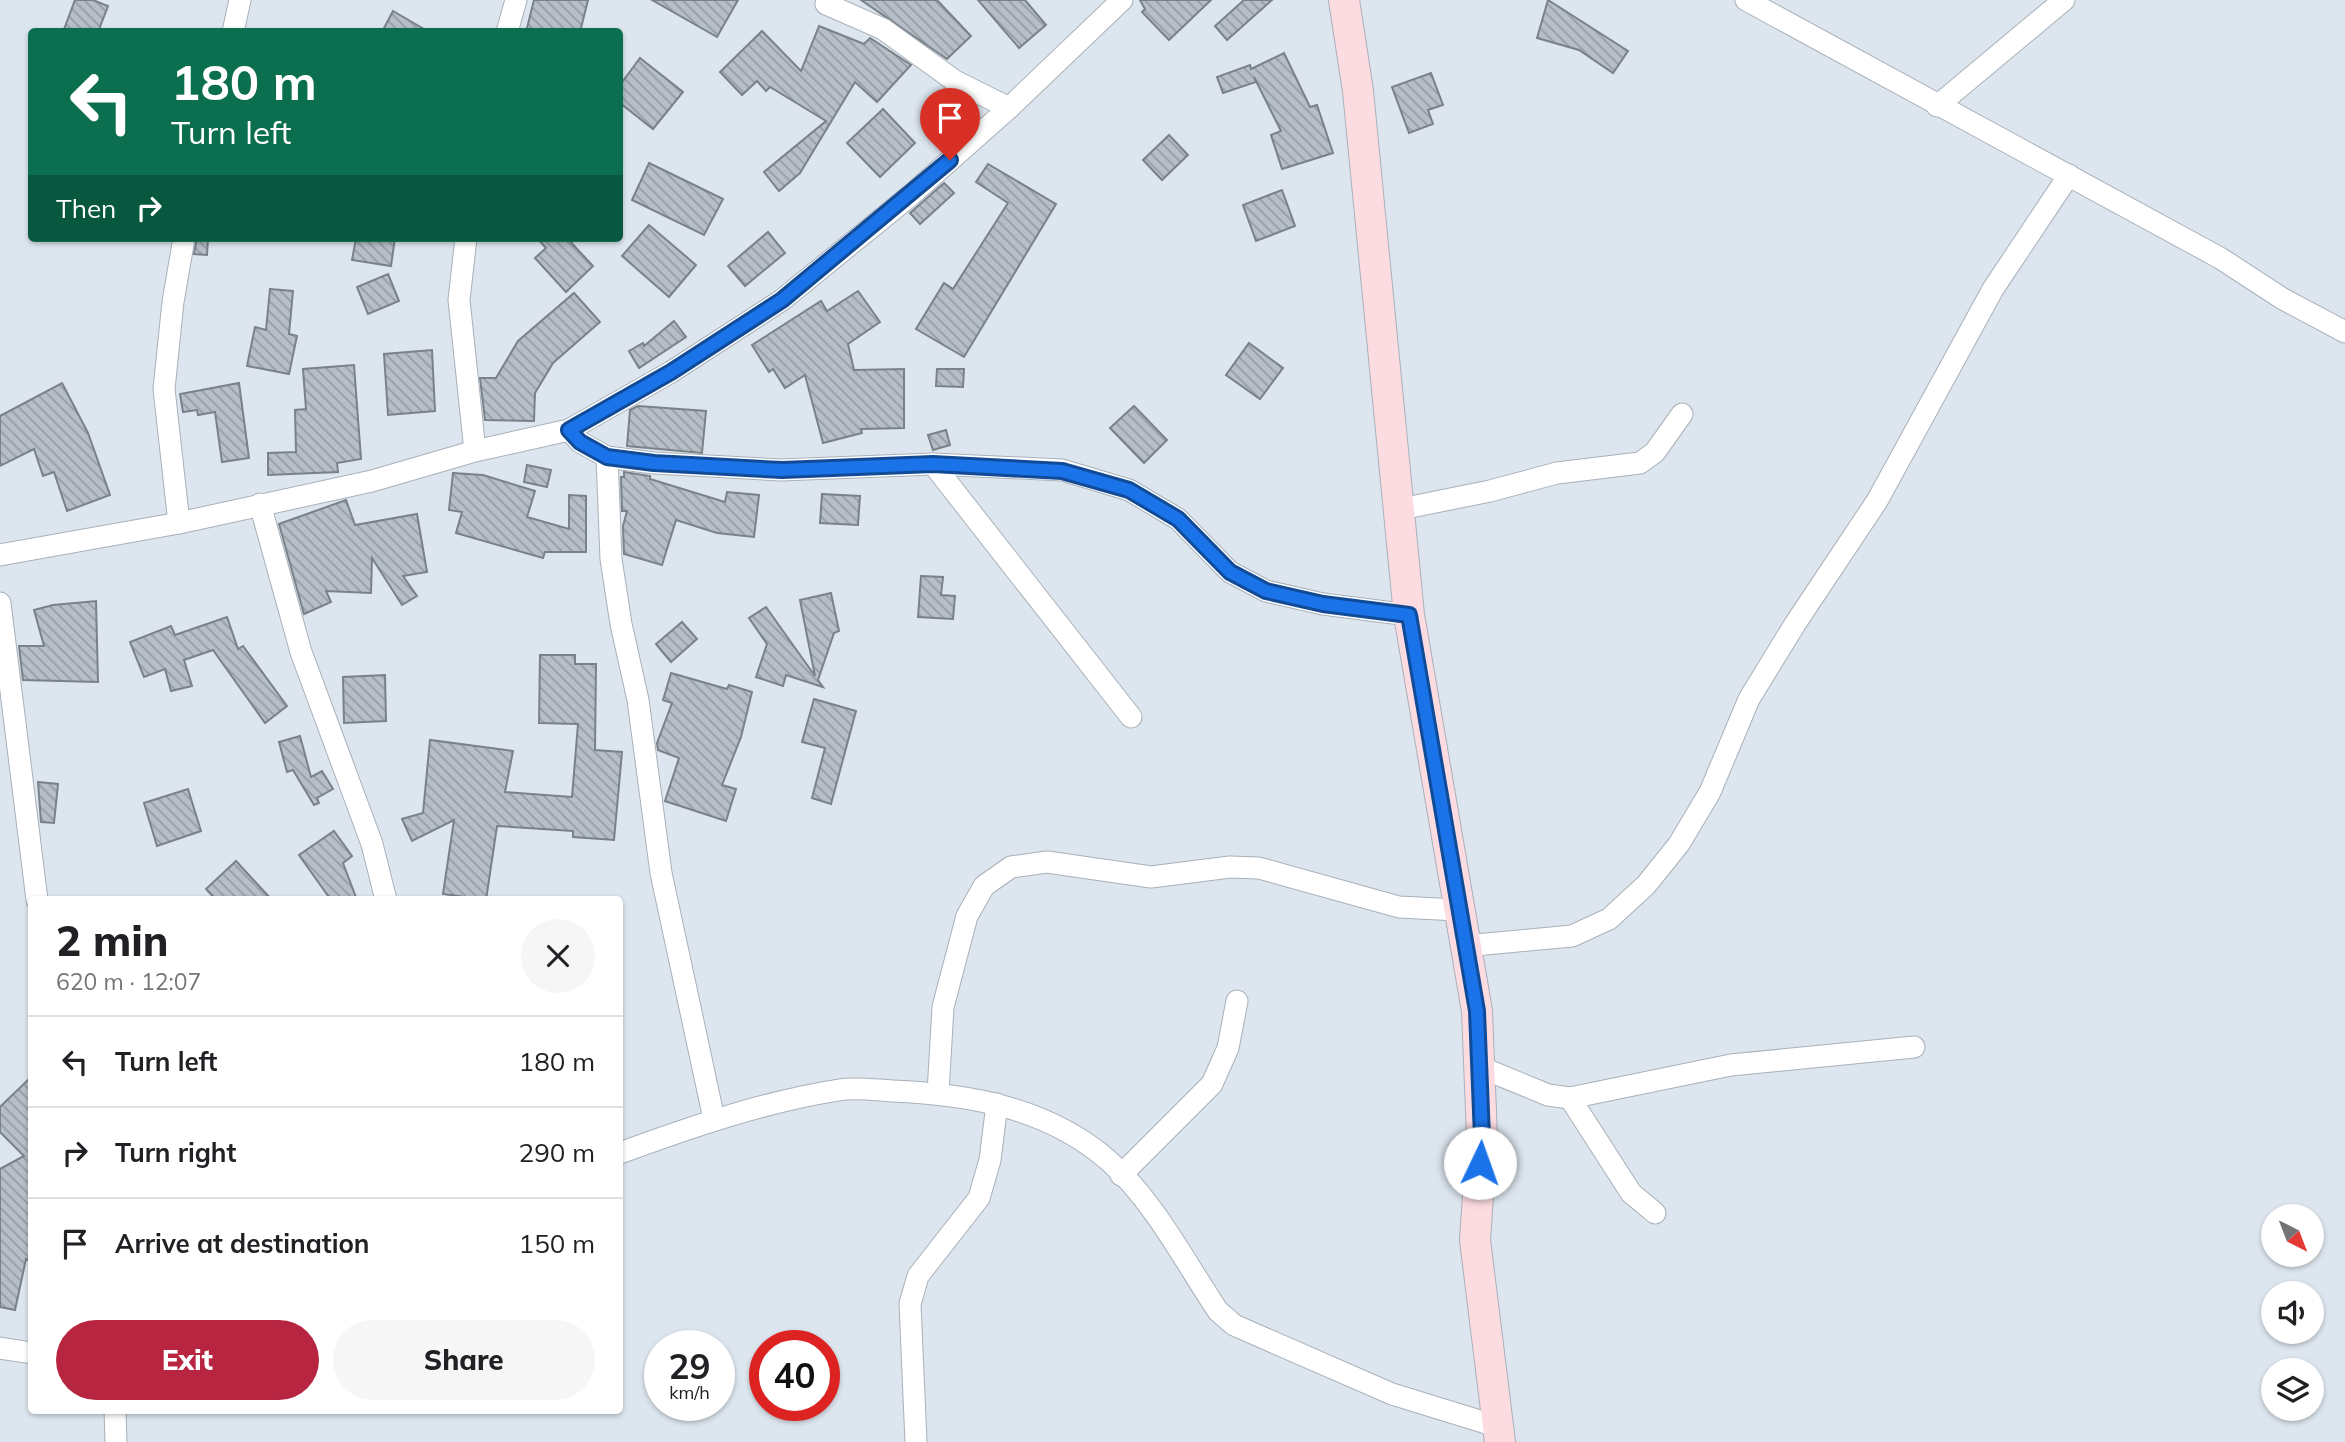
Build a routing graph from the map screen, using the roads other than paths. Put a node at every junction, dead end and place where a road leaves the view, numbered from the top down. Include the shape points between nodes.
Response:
1 (240, 0) edge
2 (516, 0) edge
3 (1122, 0) edge
4 (1344, 0) edge
5 (1746, 0) edge
6 (2064, 0) edge
7 (826, 4) dead end
8 (234, 28) edge
9 (508, 28) edge
10 (1937, 106) junction
11 (1009, 108) junction
12 (2068, 175) junction
13 (183, 242) edge
14 (466, 242) edge
15 (2345, 332) edge
16 (1682, 414) dead end
17 (569, 430) junction
18 (475, 451) junction
19 (607, 457) junction
20 (933, 464) junction
21 (260, 504) junction
22 (1401, 509) junction
23 (179, 523) junction
24 (0, 555) edge
25 (0, 603) edge
26 (1409, 615) junction
27 (1131, 717) dead end
28 (37, 896) edge
29 (385, 896) edge
30 (1458, 910) junction
31 (1465, 946) junction
32 (1237, 1001) dead end
33 (1914, 1047) dead end
34 (1480, 1067) junction
35 (938, 1093) junction
36 (1570, 1098) junction
37 (997, 1104) junction
38 (714, 1118) junction
39 (623, 1152) edge
40 (1121, 1175) junction
41 (1655, 1213) dead end
42 (0, 1348) edge
43 (28, 1352) edge
44 (115, 1414) edge
45 (1498, 1434) edge
46 (116, 1442) edge
47 (916, 1442) edge

1 - 8 street
2 - 9 street
3 - 11 street
4 - 22 street via 1358,91
5 - 10 street
6 - 10 street
7 - 11 street via 883,29 955,81
10 - 12 street
11 - 17 street via 782,300 671,372
12 - 15 street
12 - 31 street via 1993,289 1877,501 1749,699 1710,792 1679,844 1646,885 1609,919 1573,936
13 - 23 street via 164,389
14 - 18 street via 459,300
16 - 22 street via 1655,452 1640,463 1557,472
17 - 18 street
17 - 19 street
18 - 21 street via 372,481
19 - 20 street via 782,470
19 - 38 street via 611,559 621,624 638,700 662,873
20 - 26 street via 1062,471 1129,490 1178,519 1230,572 1266,591
20 - 27 street
21 - 23 street
21 - 29 street via 301,652 372,845
22 - 26 street
23 - 24 street
25 - 28 street
26 - 30 street
30 - 31 street
30 - 35 street via 1399,907 1259,868 1151,877 1047,862 1011,867 984,886 967,916 943,1007
31 - 34 street via 1477,1011
32 - 40 street via 1228,1048 1212,1084
33 - 36 street via 1731,1065
34 - 36 street via 1548,1095
34 - 45 street via 1482,1137 1475,1240
35 - 37 street
35 - 38 street via 841,1089
36 - 41 street via 1630,1193
37 - 40 street via 1072,1133
37 - 47 street via 990,1160 979,1198 918,1276 910,1304
38 - 39 street
40 - 45 street via 1218,1311 1234,1325
42 - 43 street
44 - 46 street

